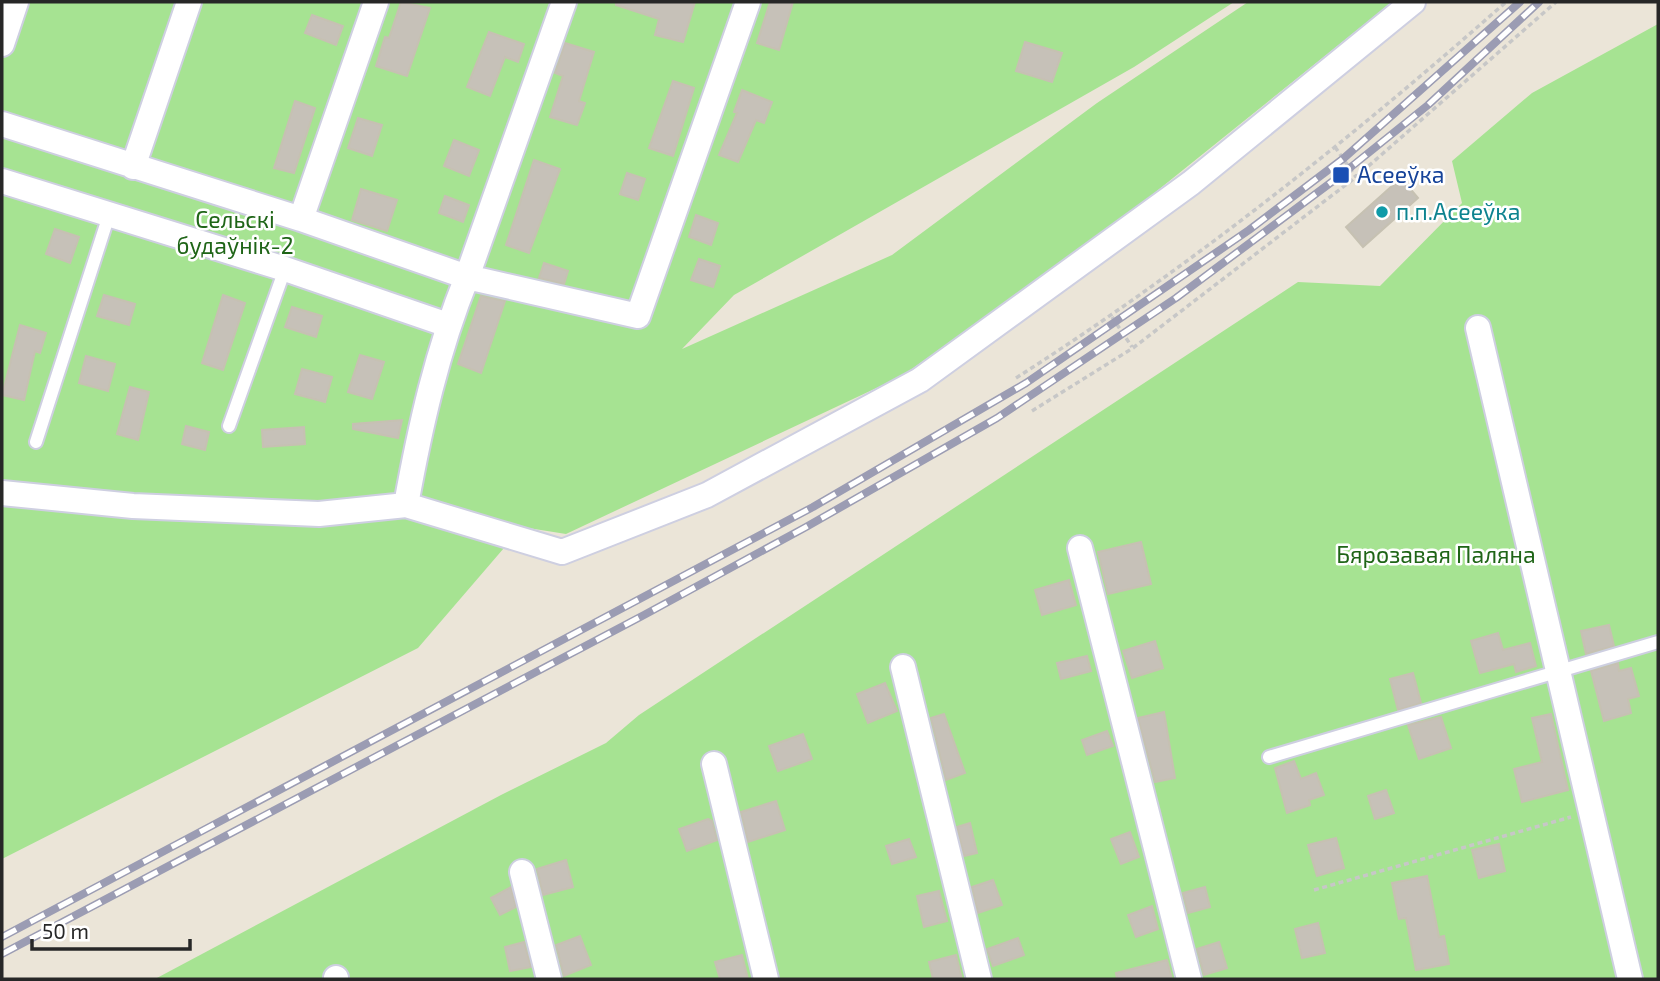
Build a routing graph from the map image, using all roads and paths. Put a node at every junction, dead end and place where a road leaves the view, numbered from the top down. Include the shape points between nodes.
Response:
1 (16, 2) edge
2 (189, 2) edge
3 (376, 2) edge
4 (564, 2) edge
5 (748, 2) edge
6 (1413, 2) edge
7 (1506, 2) edge
8 (1556, 2) edge
9 (2, 44) edge
10 (2, 124) edge
11 (1335, 147) junction
12 (133, 167) junction
13 (1356, 177) junction
14 (2, 181) edge
15 (109, 215) junction
16 (301, 219) junction
17 (285, 269) junction
18 (467, 277) junction
19 (1112, 317) junction
20 (448, 325) junction
21 (1478, 328) dead end
22 (1133, 348) junction
23 (1016, 377) dead end
24 (1032, 411) dead end
25 (229, 426) dead end
26 (36, 442) dead end
27 (2, 493) edge
28 (406, 505) junction
29 (1080, 548) dead end
30 (1658, 642) edge
31 (903, 667) dead end
32 (1557, 671) junction
33 (1269, 757) dead end
34 (714, 764) dead end
35 (1589, 811) junction
36 (522, 872) dead end
37 (1314, 890) dead end
38 (549, 979) edge
39 (766, 979) edge
40 (979, 979) edge
41 (1189, 979) edge
42 (1630, 979) edge

1 - 9 street
2 - 12 street
3 - 16 street
4 - 18 street
5 - 18 street via 638,316
6 - 28 street via 1191,183 920,380 707,495 562,552
7 - 11 path
8 - 13 path
10 - 12 street
11 - 13 path
11 - 19 path
12 - 16 street
13 - 22 path
14 - 15 street
15 - 17 street
15 - 26 lane
16 - 18 street
17 - 20 street
17 - 25 lane
18 - 20 street
19 - 22 path
19 - 23 path
20 - 28 street
21 - 32 street
22 - 24 path
27 - 28 street via 133,506 319,514
29 - 41 street
30 - 32 lane
31 - 40 street
32 - 33 lane
32 - 35 street
34 - 39 street
35 - 37 path
35 - 42 street
36 - 38 street

